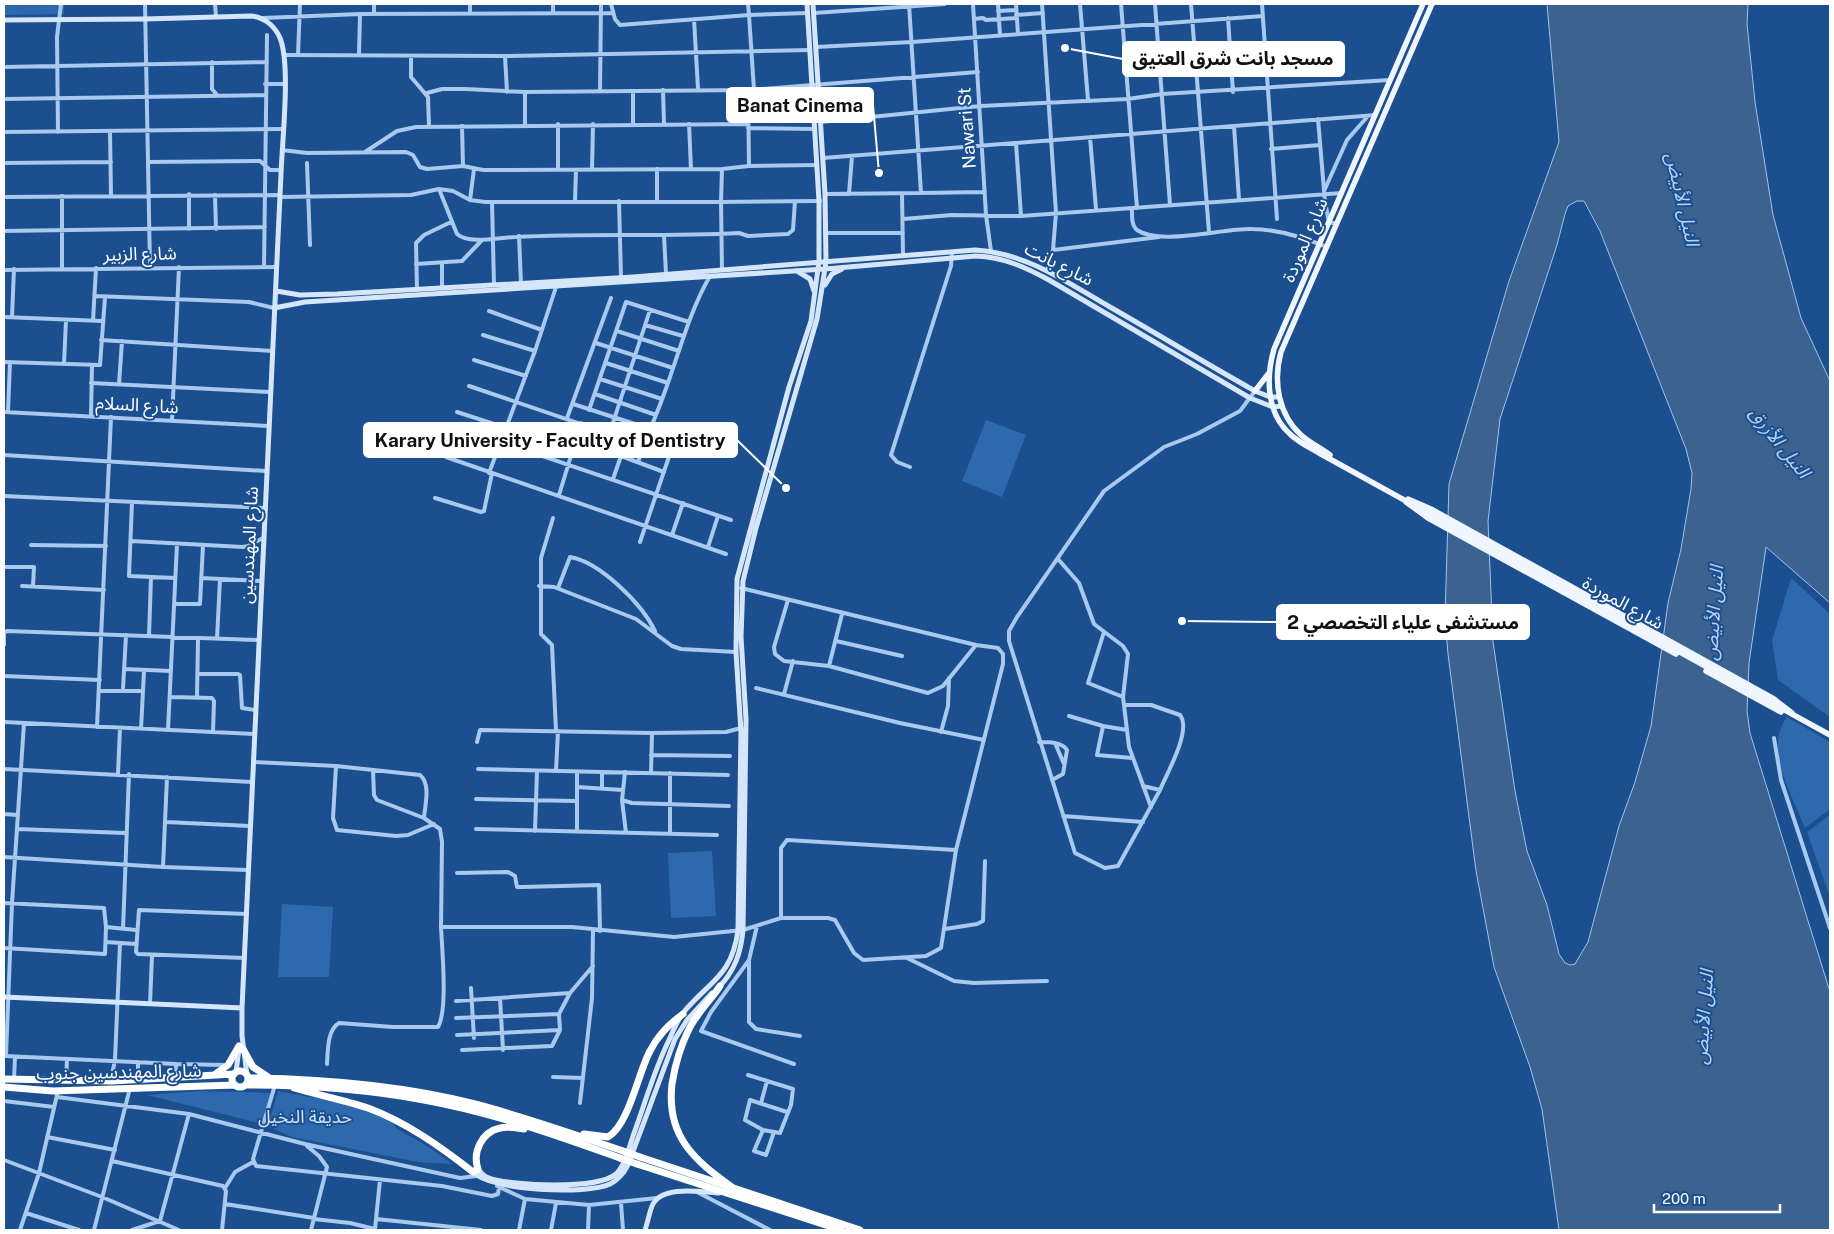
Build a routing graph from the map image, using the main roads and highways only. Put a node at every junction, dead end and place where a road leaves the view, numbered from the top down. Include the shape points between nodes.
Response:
1 (807, 4) edge
2 (814, 4) edge
3 (1424, 4) edge
4 (1432, 4) edge
5 (4, 20) edge
6 (815, 85) junction
7 (822, 201) junction
8 (819, 244) junction
9 (952, 255) junction
10 (819, 262) junction
11 (826, 262) junction
12 (796, 264) junction
13 (847, 267) junction
14 (818, 269) junction
15 (825, 269) junction
16 (796, 271) junction
17 (710, 273) junction
18 (556, 284) junction
19 (823, 290) junction
20 (432, 291) junction
21 (276, 292) junction
22 (364, 295) junction
23 (815, 297) junction
24 (274, 308) junction
25 (1269, 373) junction
26 (1256, 391) junction
27 (1270, 397) junction
28 (1280, 398) junction
29 (1282, 406) junction
30 (1273, 407) junction
31 (774, 459) junction
32 (1342, 464) junction
33 (1402, 498) junction
34 (1430, 513) junction
35 (740, 588) junction
36 (1767, 700) junction
37 (1830, 735) edge
38 (740, 930) junction
39 (720, 986) junction
40 (6, 997) edge
41 (242, 1008) junction
42 (683, 1014) junction
43 (241, 1048) junction
44 (235, 1073) junction
45 (212, 1076) junction
46 (4, 1079) edge
47 (248, 1079) junction
48 (79, 1081) junction
49 (273, 1082) junction
50 (235, 1085) junction
51 (284, 1085) junction
52 (4, 1087) edge
53 (80, 1090) junction
54 (556, 1129) junction
55 (542, 1131) junction
56 (622, 1154) junction
57 (476, 1172) junction
58 (730, 1190) junction
59 (645, 1230) edge
60 (841, 1230) edge
61 (860, 1230) edge

1 - 6 main road
2 - 6 main road
3 - 25 main road, شارع الموردة via 1274,349
4 - 28 main road, شارع الموردة via 1282,352 1277,374
5 - 21 main road, شارع المهندسين via 263,18 278,34 284,55
6 - 7 main road via 817,165
6 - 7 main road via 821,122 825,194
7 - 8 main road
7 - 11 main road
8 - 10 main road
8 - 12 main road via 813,259
9 - 11 main road, شارع بانت via 903,255
9 - 13 main road, شارع بانت
9 - 26 main road, شارع بانت via 991,251 1009,254 1047,271
9 - 30 main road, شارع بانت via 990,256 1022,266 1250,398
10 - 11 main road, شارع بانت
10 - 12 main road, شارع بانت
10 - 14 main road
11 - 15 main road
12 - 17 main road, شارع بانت
13 - 15 main road, شارع بانت
13 - 19 main road via 832,274
14 - 15 main road, شارع بانت
14 - 16 main road, شارع بانت
14 - 23 main road
15 - 19 main road
16 - 17 main road, شارع بانت
16 - 23 main road via 810,279
17 - 18 main road
17 - 18 main road
18 - 20 main road
18 - 20 main road via 521,283
19 - 31 main road via 808,352
20 - 22 main road
20 - 22 main road via 417,289
21 - 22 main road
21 - 24 main road, شارع المهندسين
22 - 24 main road
23 - 31 main road via 811,321 789,387
24 - 41 main road, شارع المهندسين
25 - 26 main road
25 - 27 main road, شارع الموردة
26 - 27 main road, شارع بانت
27 - 28 main road, شارع بانت
27 - 30 main road, شارع الموردة
28 - 29 main road, شارع الموردة
29 - 30 main road, شارع بانت
29 - 32 main road, شارع الموردة via 1296,430
30 - 32 main road, شارع الموردة via 1289,434
31 - 35 main road
32 - 33 main road, شارع الموردة
33 - 34 main road, شارع الموردة via 1410,507
33 - 34 main road, شارع الموردة via 1415,500
34 - 36 main road
34 - 36 main road
35 - 38 main road via 746,719
35 - 38 main road via 736,652 741,728
36 - 37 main road via 1786,715
38 - 39 main road via 738,958
38 - 42 main road via 736,951 728,966
39 - 57 main road via 687,1020 675,1039 628,1165 617,1180 587,1190 493,1184
39 - 58 highway via 689,1028 675,1068 671,1102 677,1131 684,1143
40 - 41 main road
41 - 43 main road, شارع المهندسين
42 - 54 highway via 662,1032 649,1052 614,1133 602,1137
42 - 57 main road via 666,1045 625,1157 615,1174 589,1185 490,1178
43 - 44 main road
43 - 45 highway via 228,1065
43 - 47 main road
43 - 49 highway via 253,1067
44 - 45 highway, شارع المهندسين جنوب
44 - 47 highway via 242,1071
44 - 50 highway via 232,1081
45 - 48 highway, شارع المهندسين جنوب
46 - 48 highway, شارع المهندسين جنوب
47 - 49 highway
47 - 50 highway via 242,1087
48 - 53 highway
49 - 51 highway
49 - 54 highway via 341,1081 405,1090 473,1104
50 - 53 highway, شارع المهندسين جنوب
51 - 55 highway via 347,1089 424,1100
51 - 57 highway via 381,1113 425,1137
52 - 53 highway, شارع المهندسين جنوب via 57,1094
54 - 56 highway
55 - 56 highway
55 - 57 highway via 505,1127 492,1131 476,1150
56 - 58 highway, bridge
58 - 59 main road via 674,1192 658,1198
58 - 60 highway
58 - 61 highway

